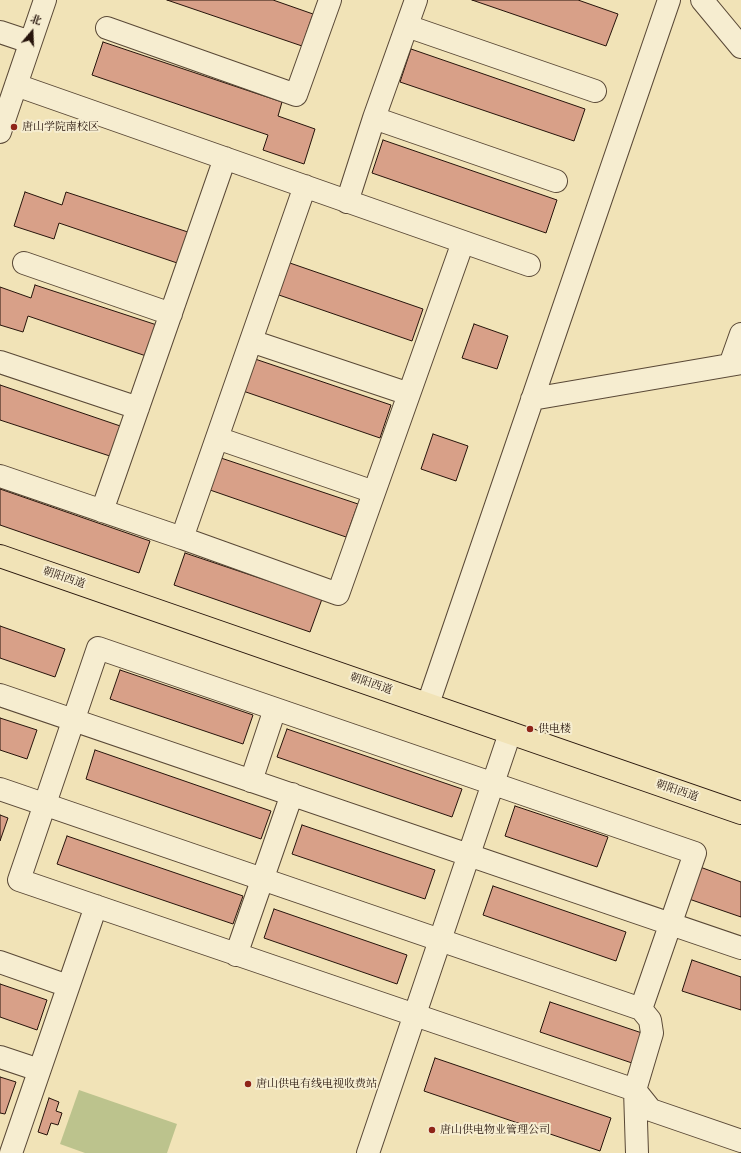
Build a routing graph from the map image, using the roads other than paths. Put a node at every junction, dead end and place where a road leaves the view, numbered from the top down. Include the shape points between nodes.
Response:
1 (45, 0) edge
2 (330, 0) edge
3 (416, 0) edge
4 (669, 0) edge
5 (702, 0) edge
6 (407, 26) junction
7 (107, 28) dead end
8 (0, 32) edge
9 (30, 42) junction
10 (741, 47) edge
11 (16, 85) junction
12 (595, 91) dead end
13 (374, 118) junction
14 (0, 132) edge
15 (225, 158) junction
16 (556, 181) dead end
17 (305, 186) junction
18 (346, 202) junction
19 (463, 242) junction
20 (24, 263) dead end
21 (529, 265) dead end
22 (171, 314) junction
23 (741, 334) edge
24 (251, 341) junction
25 (0, 362) edge
26 (735, 364) edge
27 (409, 394) junction
28 (532, 399) junction
29 (138, 408) junction
30 (217, 438) junction
31 (0, 476) edge
32 (374, 492) junction
33 (102, 511) junction
34 (182, 538) junction
35 (0, 556) edge
36 (0, 695) edge
37 (428, 704) junction
38 (275, 709) junction
39 (74, 720) junction
40 (510, 733) junction
41 (251, 781) junction
42 (493, 784) junction
43 (0, 789) edge
44 (292, 794) junction
45 (45, 804) junction
46 (741, 813) edge
47 (469, 855) junction
48 (262, 879) junction
49 (96, 906) junction
50 (670, 924) junction
51 (440, 940) junction
52 (741, 948) edge
53 (236, 954) junction
54 (0, 962) edge
55 (68, 986) junction
56 (640, 1009) junction
57 (415, 1015) junction
58 (0, 1057) edge
59 (39, 1070) junction
60 (635, 1090) junction
61 (741, 1141) edge
62 (13, 1149) edge
63 (368, 1153) edge
64 (637, 1153) edge

1 - 9 street
2 - 7 street via 296,95
3 - 6 street
4 - 28 street
5 - 10 street
6 - 12 street
6 - 13 street
8 - 9 street
9 - 11 street
11 - 14 street
11 - 15 street
13 - 16 street
13 - 18 street
15 - 17 street
15 - 22 street
17 - 18 street
17 - 24 street
18 - 19 street
19 - 21 street
19 - 27 street
20 - 22 street
22 - 29 street
23 - 26 street
24 - 27 street
24 - 30 street
25 - 29 street
26 - 28 street
27 - 32 street
28 - 37 street
29 - 33 street
30 - 32 street
30 - 34 street
31 - 33 street
32 - 34 street via 338,594
33 - 34 street
35 - 37 main road, 朝阳西道
36 - 39 street
37 - 40 main road, 朝阳西道
38 - 39 street via 98,648
38 - 41 street
38 - 42 street
39 - 41 street
39 - 45 street
40 - 42 street
40 - 46 main road, 朝阳西道
41 - 44 street
42 - 47 street
42 - 50 street via 695,853
43 - 45 street
44 - 47 street
44 - 48 street
45 - 48 street
45 - 49 street via 19,880
47 - 50 street
47 - 51 street
48 - 51 street
48 - 53 street
49 - 53 street
49 - 55 street
50 - 52 street
50 - 56 street
51 - 56 street
51 - 57 street
53 - 57 street
54 - 55 street
55 - 59 street
56 - 60 street via 650,1020 652,1033
57 - 60 street
57 - 63 street
58 - 59 street
59 - 62 street
60 - 61 street via 651,1110
60 - 64 street

